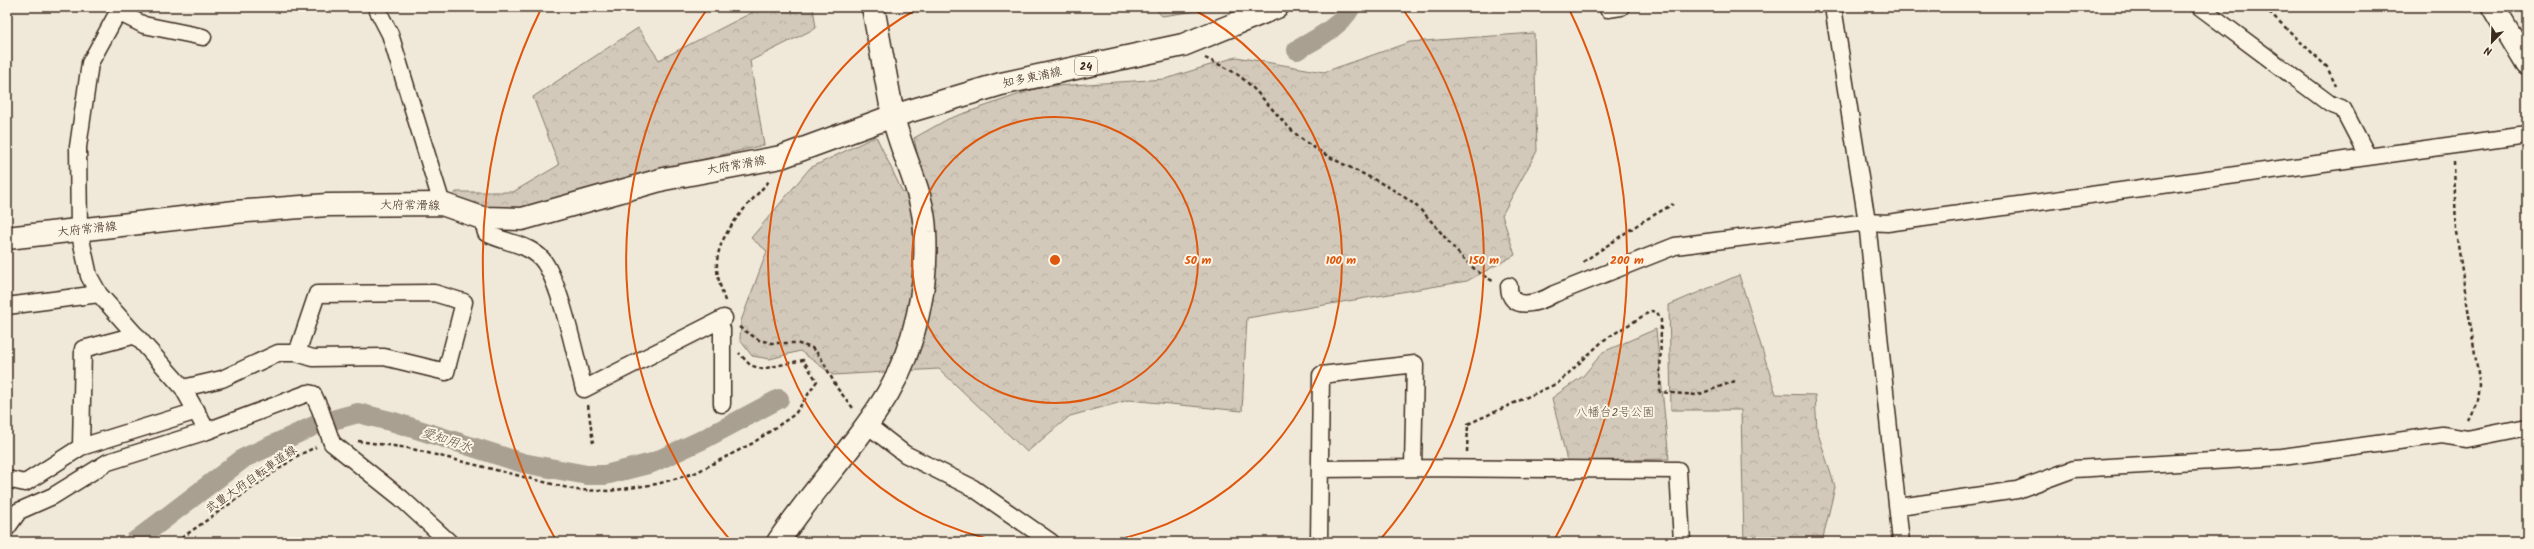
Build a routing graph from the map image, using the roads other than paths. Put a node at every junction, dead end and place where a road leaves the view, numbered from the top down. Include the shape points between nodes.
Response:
1 (376, 7) edge
2 (873, 7) edge
3 (1277, 7) edge
4 (1832, 7) edge
5 (2200, 7) edge
6 (2492, 7) edge
7 (116, 9) edge
8 (203, 37) dead end
9 (2527, 64) edge
10 (893, 116) junction
11 (2527, 135) edge
12 (2368, 157) junction
13 (442, 204) junction
14 (482, 218) junction
15 (1868, 222) junction
16 (79, 230) junction
17 (7, 238) edge
18 (1509, 286) road end
19 (99, 294) junction
20 (7, 306) edge
21 (136, 335) junction
22 (297, 353) junction
23 (183, 388) junction
24 (722, 404) dead end
25 (197, 411) junction
26 (867, 423) junction
27 (2527, 427) edge
28 (207, 431) junction
29 (81, 447) junction
30 (1413, 468) junction
31 (1320, 469) junction
32 (7, 479) edge
33 (1899, 507) junction
34 (7, 528) edge
35 (449, 542) edge
36 (778, 542) edge
37 (1051, 542) edge
38 (1319, 542) edge
39 (1682, 542) edge
40 (1901, 542) edge

1 - 13 street via 390,34
2 - 10 main road
3 - 10 main road, 知多東浦線 / 24 via 1193,41 1133,57 1001,84
4 - 15 street
5 - 12 street via 2330,104 2343,109
6 - 9 main road
7 - 8 street via 144,25
7 - 16 street via 90,63 78,147
10 - 14 main road, 大府常滑線 via 782,157 664,178 522,219
10 - 26 main road via 919,197 926,231 924,272 910,344 888,393
11 - 12 street
12 - 15 street via 1887,223
13 - 14 main road, 大府常滑線
13 - 16 main road, 大府常滑線 via 327,205
14 - 24 street via 486,233 497,239 529,248 548,266 584,389 721,319
15 - 18 street via 1675,246 1535,304 1517,302 1512,298
15 - 33 street via 1885,400
16 - 17 main road, 大府常滑線
16 - 19 street via 88,276
19 - 20 street
19 - 21 street
21 - 23 street
21 - 29 street via 83,349
22 - 22 street via 313,358 384,357 446,372 464,302 434,293 317,294
22 - 23 street via 278,352 222,379
23 - 25 street
25 - 28 street
25 - 29 street
26 - 36 main road
26 - 37 street via 905,454 973,488
27 - 33 street via 2467,439 2442,435 2282,457 2074,469 2017,490
28 - 34 street via 108,462 52,496 19,511
28 - 35 street, bridge via 308,393 313,394 320,409 328,444 401,498
29 - 32 street via 24,483
30 - 31 street
30 - 31 street via 1415,364 1321,375
30 - 39 street via 1678,470
31 - 38 street
33 - 40 street

